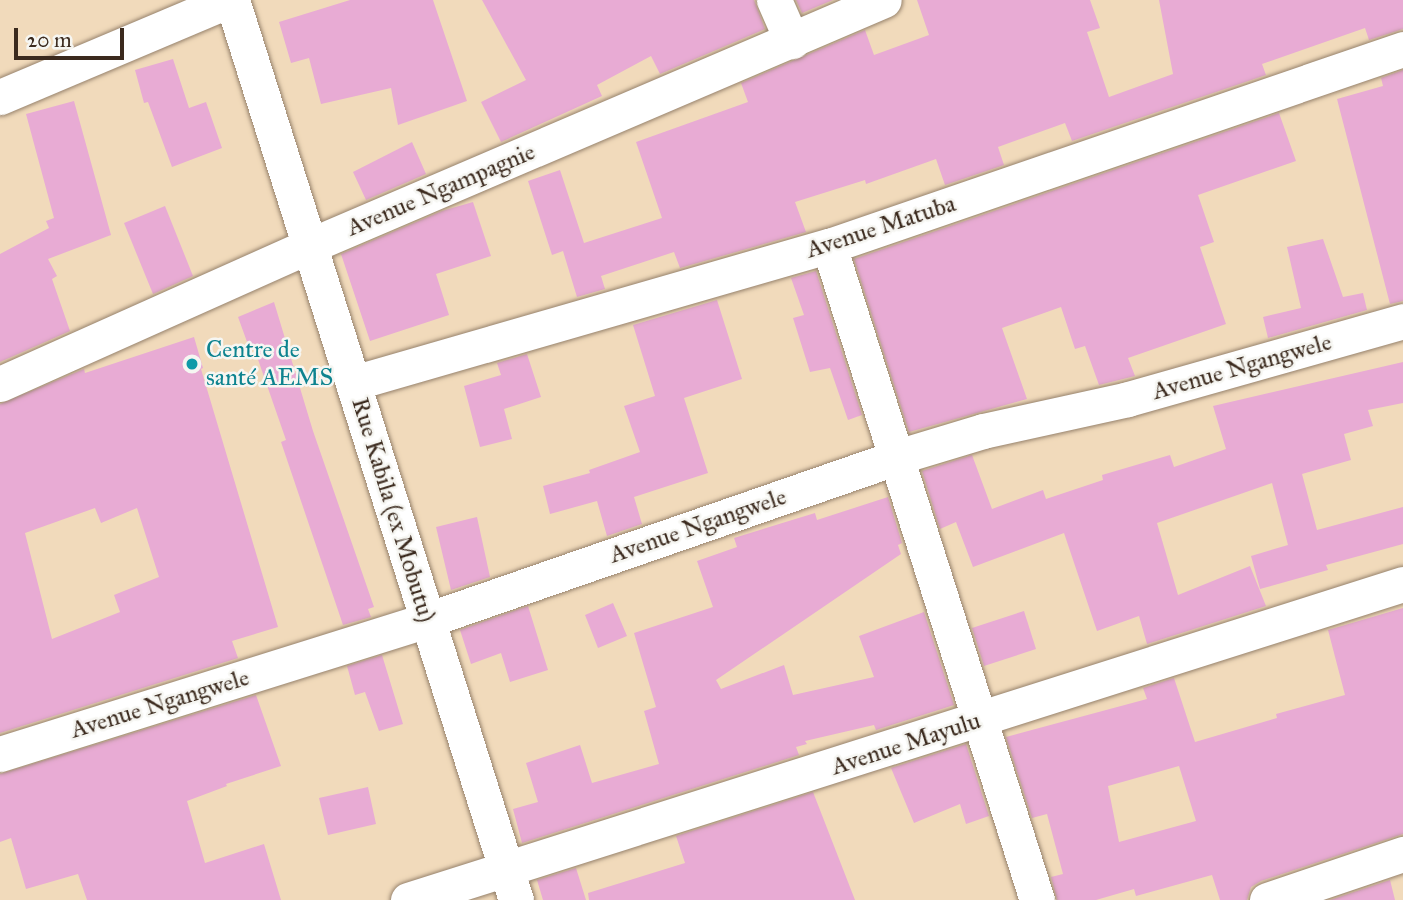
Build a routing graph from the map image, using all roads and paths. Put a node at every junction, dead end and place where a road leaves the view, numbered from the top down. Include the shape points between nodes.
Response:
1 (231, 0) edge
2 (775, 0) edge
3 (884, 0) edge
4 (792, 41) junction
5 (1403, 49) edge
6 (0, 97) edge
7 (309, 246) junction
8 (829, 246) junction
9 (1403, 321) edge
10 (353, 383) junction
11 (0, 384) edge
12 (897, 457) junction
13 (1403, 584) edge
14 (427, 620) junction
15 (980, 721) junction
16 (0, 754) edge
17 (1403, 854) edge
18 (511, 885) edge
19 (408, 900) edge
20 (1037, 900) edge
21 (1267, 900) edge

1 - 6 street
1 - 7 street, Rue Kabila (ex Mobutu)
2 - 4 street
3 - 4 street, Avenue Ngampagnie
4 - 7 street, Avenue Ngampagnie
5 - 8 street, Avenue Matuba
7 - 10 street, Rue Kabila (ex Mobutu)
7 - 11 street, Avenue Ngampagnie
8 - 10 street, Avenue Matuba
8 - 12 street
9 - 12 street, Avenue Ngangwele via 1128,399 983,431
10 - 14 street, Rue Kabila (ex Mobutu)
12 - 14 street, Avenue Ngangwele
12 - 15 street
13 - 15 street, Avenue Mayulu
14 - 16 street, Avenue Ngangwele
14 - 18 street, Rue Kabila (ex Mobutu)
15 - 18 street, Avenue Mayulu
15 - 20 street
17 - 21 street
18 - 19 street, Avenue Mayulu

